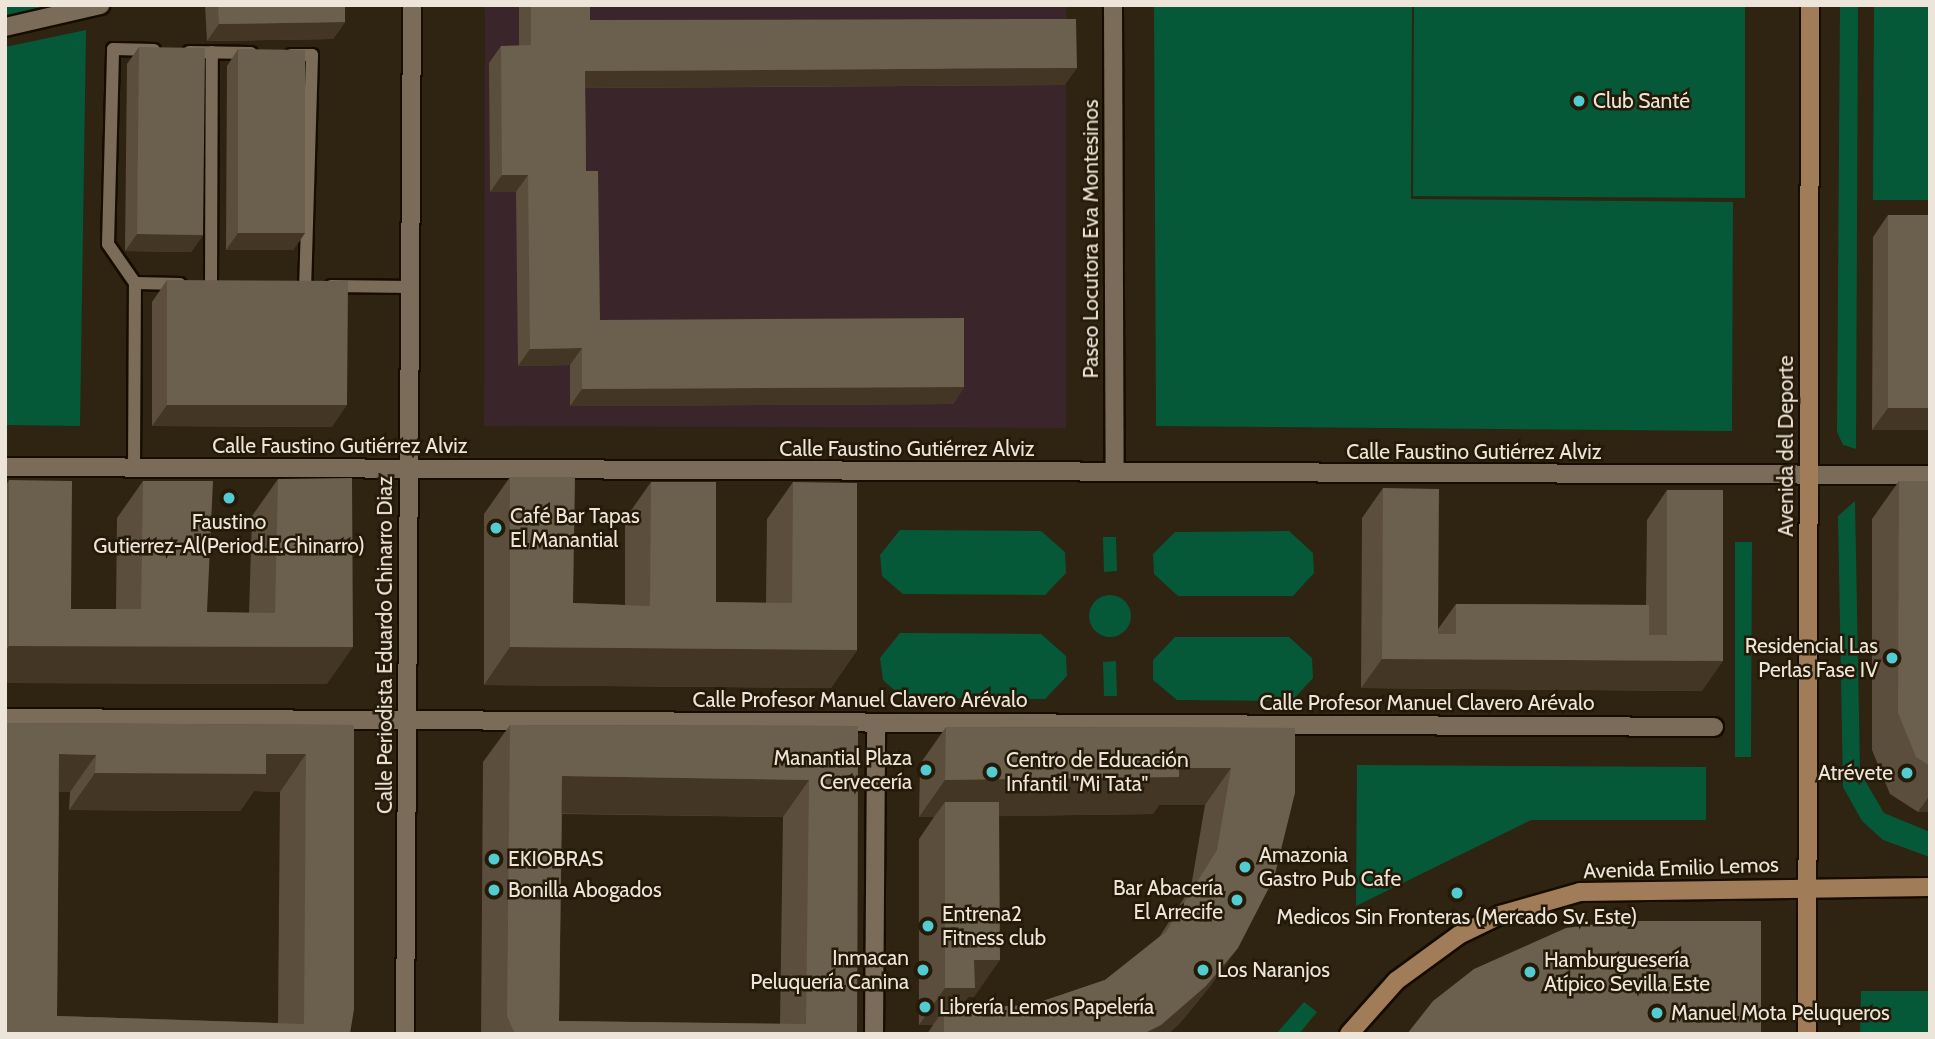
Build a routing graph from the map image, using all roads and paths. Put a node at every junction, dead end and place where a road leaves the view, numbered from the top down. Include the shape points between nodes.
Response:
1 (100, 5) edge
2 (412, 5) edge
3 (1113, 5) edge
4 (1810, 5) edge
5 (5, 27) edge
6 (212, 52) junction
7 (135, 283) junction
8 (411, 287) junction
9 (5, 467) edge
10 (134, 468) junction
11 (410, 469) junction
12 (1115, 472) junction
13 (1930, 475) edge
14 (1809, 476) junction
15 (5, 718) edge
16 (407, 720) junction
17 (876, 723) junction
18 (1714, 727) dead end
19 (1808, 887) junction
20 (1930, 887) edge
21 (405, 1034) edge
22 (874, 1034) edge
23 (1349, 1034) edge
24 (1807, 1034) edge

1 - 5 street
2 - 8 street, Calle Periodista Eduardo Chinarro Diaz
3 - 12 street, Paseo Locutora Eva Montesinos
4 - 14 street, Avenida del Deporte
6 - 7 lane via 217,285
6 - 7 lane via 113,49 108,244
6 - 8 lane via 312,55 299,286
7 - 10 lane
8 - 11 street, Calle Periodista Eduardo Chinarro Diaz
9 - 10 street, Calle Faustino Gutiérrez Alviz
10 - 11 street, Calle Faustino Gutiérrez Alviz
11 - 12 street, Calle Faustino Gutiérrez Alviz
11 - 16 street, Calle Periodista Eduardo Chinarro Diaz
12 - 14 street, Calle Faustino Gutiérrez Alviz
13 - 14 street, Calle Faustino Gutiérrez Alviz
14 - 19 street, Avenida del Deporte
15 - 16 street, Calle Profesor Manuel Clavero Arévalo
16 - 17 street, Calle Profesor Manuel Clavero Arévalo
16 - 21 street, Calle Periodista Eduardo Chinarro Diaz
17 - 18 street, Calle Profesor Manuel Clavero Arévalo
17 - 22 street
19 - 20 street, Avenida Emilio Lemos
19 - 23 street, Avenida Emilio Lemos via 1580,892 1500,915 1425,957
19 - 24 street, Avenida del Deporte

